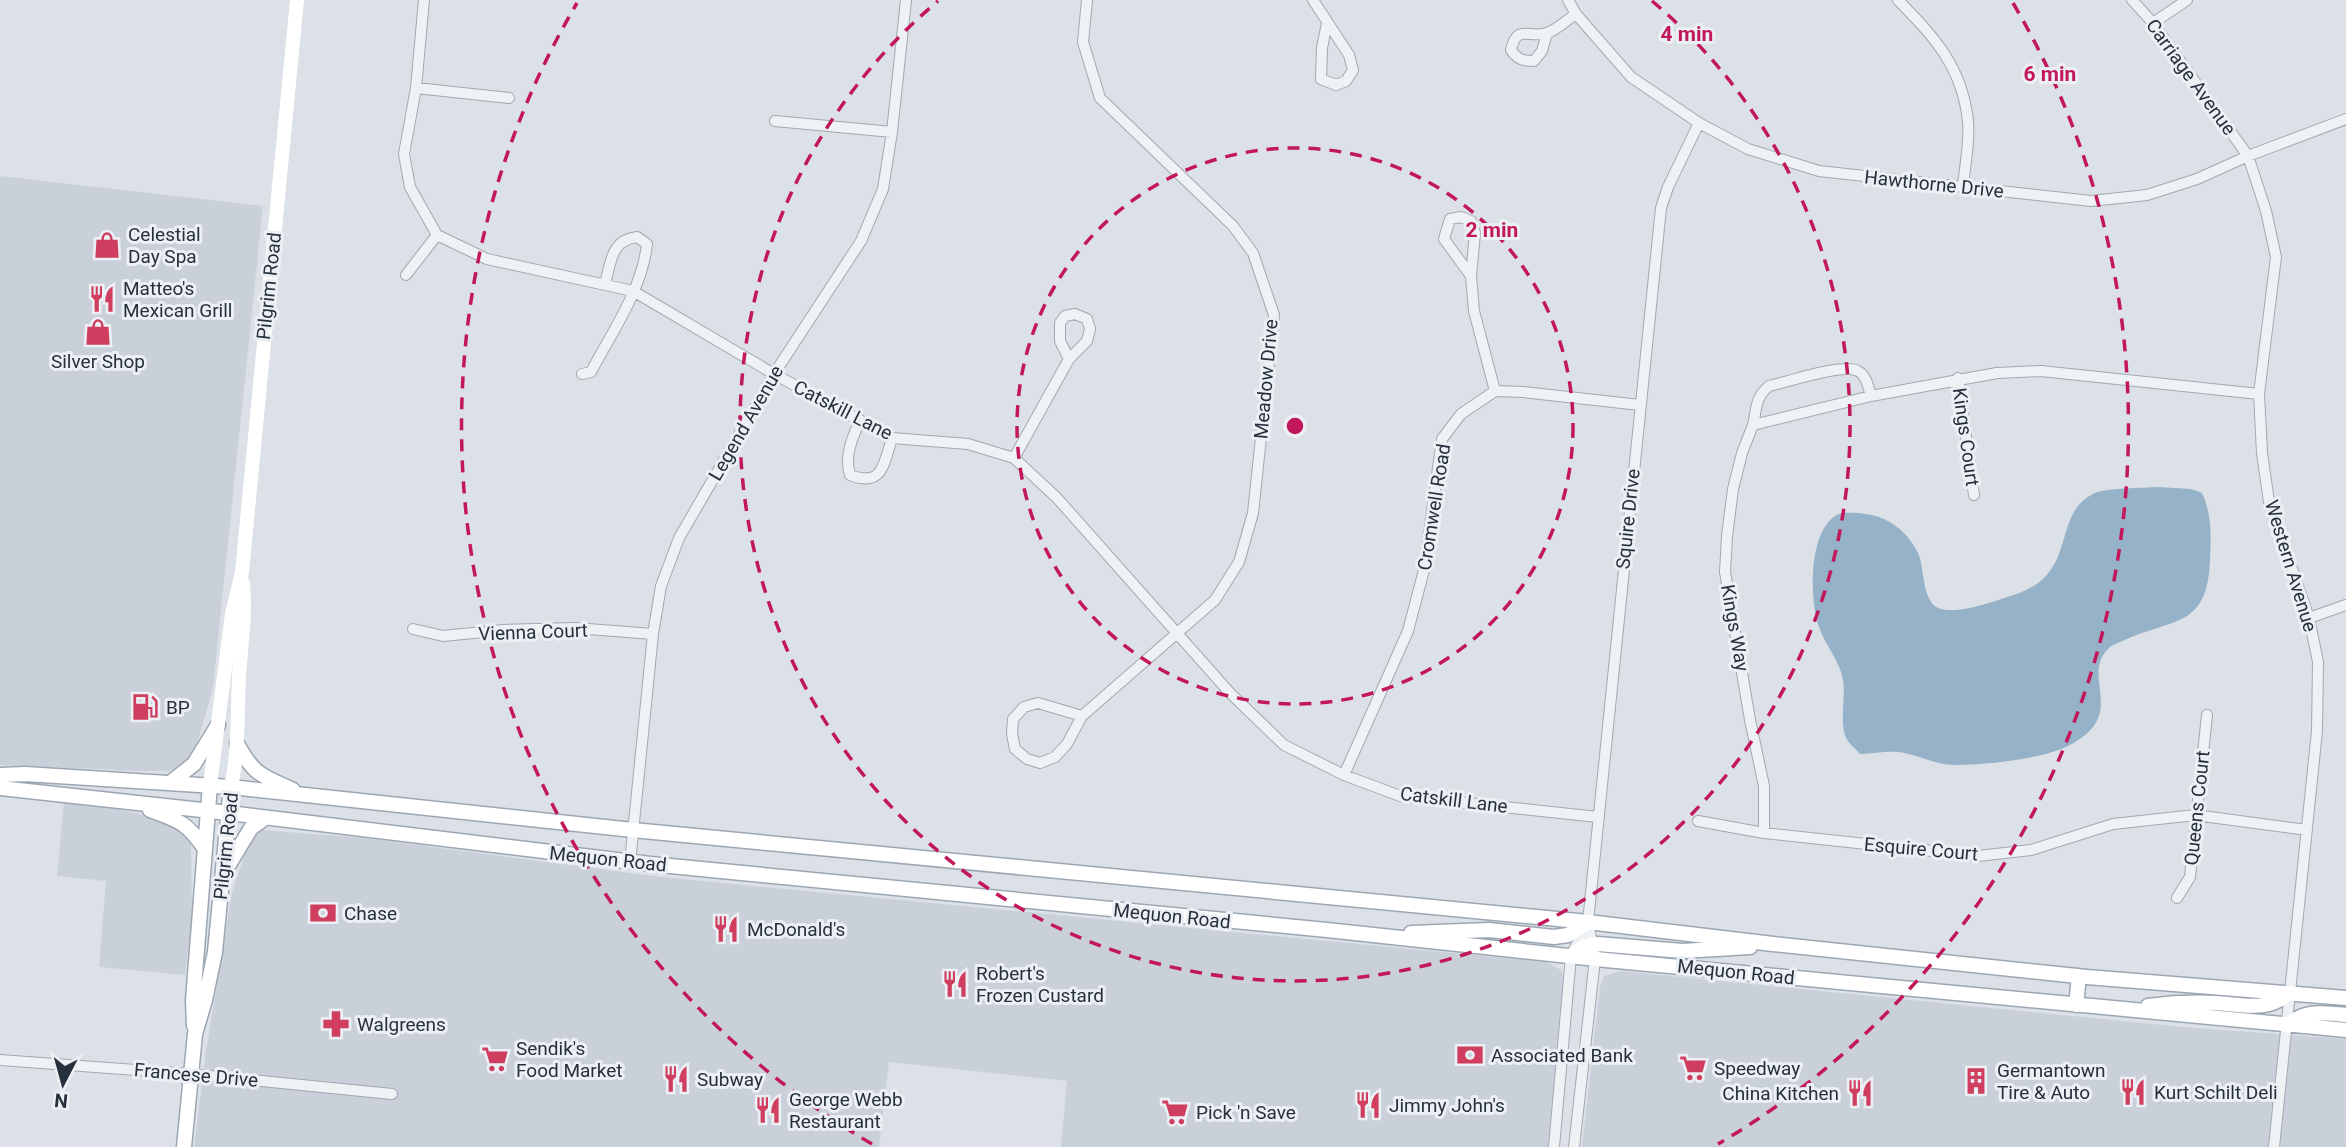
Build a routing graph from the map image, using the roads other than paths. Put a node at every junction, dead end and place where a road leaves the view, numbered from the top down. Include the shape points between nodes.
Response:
1 (297, 0) edge
2 (424, 0) edge
3 (906, 0) edge
4 (1087, 0) edge
5 (1314, 0) edge
6 (1568, 0) edge
7 (1898, 0) edge
8 (2132, 0) edge
9 (2187, 0) edge
10 (1576, 13) junction
11 (1327, 23) junction
12 (2153, 23) junction
13 (1547, 33) dead end
14 (416, 88) junction
15 (509, 98) dead end
16 (2346, 118) edge
17 (775, 121) dead end
18 (1699, 123) junction
19 (892, 132) junction
20 (2248, 156) junction
21 (1963, 186) junction
22 (437, 235) junction
23 (407, 275) dead end
24 (1471, 276) junction
25 (605, 284) junction
26 (634, 291) junction
27 (1069, 359) dead end
28 (582, 374) dead end
29 (774, 374) junction
30 (1958, 378) junction
31 (1495, 391) junction
32 (2259, 394) junction
33 (1871, 396) junction
34 (1640, 405) junction
35 (860, 421) junction
36 (1753, 425) junction
37 (892, 438) junction
38 (1014, 458) junction
39 (1974, 495) dead end
40 (242, 572) junction
41 (2346, 605) edge
42 (2309, 618) junction
43 (413, 629) dead end
44 (1177, 633) junction
45 (653, 634) junction
46 (2207, 715) dead end
47 (1082, 716) junction
48 (218, 725) junction
49 (237, 744) junction
50 (0, 775) edge
51 (1344, 775) junction
52 (170, 783) junction
53 (211, 785) junction
54 (231, 787) junction
55 (0, 789) edge
56 (304, 795) junction
57 (132, 803) junction
58 (208, 811) junction
59 (229, 813) junction
60 (2195, 816) junction
61 (1598, 817) junction
62 (265, 818) junction
63 (1698, 821) dead end
64 (633, 830) junction
65 (2307, 830) junction
66 (1764, 833) junction
67 (205, 849) junction
68 (629, 862) junction
69 (223, 875) junction
70 (2176, 898) dead end
71 (200, 913) junction
72 (219, 914) junction
73 (1588, 922) junction
74 (1379, 935) junction
75 (1773, 944) junction
76 (1593, 952) junction
77 (1571, 956) junction
78 (2079, 976) junction
79 (2290, 993) junction
80 (2346, 998) edge
81 (2076, 1005) junction
82 (2126, 1009) junction
83 (2346, 1015) edge
84 (2287, 1026) junction
85 (2346, 1030) edge
86 (195, 1034) junction
87 (0, 1060) edge
88 (190, 1074) junction
89 (392, 1094) dead end
90 (184, 1147) edge
91 (1554, 1147) edge
92 (1574, 1147) edge
93 (2274, 1147) edge

1 - 40 main road, Pilgrim Road
2 - 14 street
3 - 19 street, Legend Avenue
4 - 44 street, Meadow Drive via 1083,42 1100,98 1233,226 1253,253 1274,315 1254,513 1239,562 1215,600
5 - 11 street
6 - 10 street, Hawthorne Drive
7 - 21 street via 1934,37 1960,79 1969,122
8 - 12 street, Carriage Avenue
9 - 12 street
10 - 13 street
10 - 18 street, Hawthorne Drive via 1631,78
11 - 11 street via 1321,79 1336,85 1346,81 1353,70 1349,55
12 - 20 street, Carriage Avenue
14 - 15 street
14 - 22 street via 404,155 410,187
16 - 20 street, Hawthorne Drive
17 - 19 street
18 - 21 street, Hawthorne Drive via 1748,149 1819,171
18 - 34 street, Squire Drive via 1661,208
19 - 29 street, Legend Avenue via 883,189 861,241
20 - 21 street, Hawthorne Drive via 2147,195 2091,201
20 - 32 street, Western Avenue via 2276,257
22 - 23 street
22 - 25 street, Catskill Lane via 487,259
24 - 24 street via 1475,233 1471,221 1450,219 1444,239
24 - 31 street via 1474,312
25 - 26 street, Catskill Lane
25 - 26 street via 616,246 625,238 637,237 647,244
26 - 28 street via 591,372
26 - 29 street, Catskill Lane
27 - 38 street
29 - 35 street, Catskill Lane
29 - 45 street, Legend Avenue via 679,538 661,586
30 - 32 street via 2041,371
30 - 33 street
30 - 39 street, Kings Court
31 - 34 street
31 - 51 street, Cromwell Road via 1461,414 1442,439 1424,570 1408,631
32 - 42 street, Western Avenue via 2269,502
33 - 36 street
33 - 36 street, Kings Way via 1867,382 1856,370 1769,386 1757,401
34 - 61 street, Squire Drive
35 - 37 street, Catskill Lane
35 - 37 street via 846,464 850,475 872,479 882,470
36 - 66 street, Kings Way via 1733,489 1726,572 1764,786
37 - 38 street, Catskill Lane via 968,444
38 - 44 street, Catskill Lane via 1057,498
40 - 48 main road, Pilgrim Road
40 - 49 main road, Pilgrim Road via 246,610
41 - 42 street
42 - 65 street, Western Avenue via 2318,662 2317,731
43 - 45 street, Vienna Court via 443,636 575,628
44 - 47 street, Meadow Drive
44 - 51 street, Catskill Lane via 1284,745
45 - 64 street, Legend Avenue
46 - 60 street, Queens Court
47 - 47 street via 1038,703 1024,706 1013,719 1015,749 1040,763 1055,757
48 - 52 main road via 194,764
48 - 53 main road, Pilgrim Road
49 - 54 main road, Pilgrim Road
49 - 56 main road via 254,771
50 - 52 main road, Mequon Road
51 - 61 street, Catskill Lane via 1400,796
52 - 53 main road, Mequon Road
53 - 54 main road, Mequon Road
53 - 58 main road, Pilgrim Road
54 - 56 main road, Mequon Road
54 - 59 main road, Pilgrim Road
55 - 57 main road, Mequon Road
56 - 64 main road, Mequon Road
57 - 58 main road, Mequon Road
57 - 67 main road via 183,822
58 - 59 main road, Mequon Road
58 - 67 main road, Pilgrim Road
59 - 62 main road, Mequon Road
59 - 69 main road, Pilgrim Road
60 - 65 street, Esquire Court
60 - 66 street, Esquire Court via 2113,824 2031,850 1978,856
60 - 70 street, Queens Court via 2190,877
61 - 73 street, Squire Drive
62 - 68 main road, Mequon Road
62 - 69 main road via 251,828
63 - 66 street, Esquire Court
64 - 68 street, Legend Avenue
64 - 73 main road, Mequon Road
65 - 79 street, Western Avenue
67 - 71 main road, Pilgrim Road
68 - 74 main road, Mequon Road
69 - 72 main road, Pilgrim Road
71 - 72 main road
71 - 86 main road, Pilgrim Road via 192,1000
72 - 86 main road, Pilgrim Road via 215,952
73 - 74 main road via 1568,935 1554,937 1489,930
73 - 75 main road, Mequon Road
73 - 76 street, Squire Drive
73 - 77 street, Squire Drive
74 - 77 main road, Mequon Road
75 - 76 main road via 1682,951 1614,943
75 - 78 main road, Mequon Road
76 - 77 main road via 1584,946
76 - 81 main road, Mequon Road
76 - 92 street, Squire Drive
77 - 91 street, Squire Drive
78 - 79 main road, Mequon Road
78 - 81 main road
79 - 80 main road, Mequon Road
79 - 82 main road via 2255,1007 2169,1003
79 - 84 street, Western Avenue
81 - 82 main road, Mequon Road
82 - 84 main road, Mequon Road
83 - 84 main road via 2311,1013 2296,1017
84 - 85 main road, Mequon Road
84 - 93 street, Western Avenue
86 - 88 main road, Pilgrim Road
87 - 88 street, Francese Drive
88 - 89 street, Francese Drive
88 - 90 main road, Pilgrim Road

